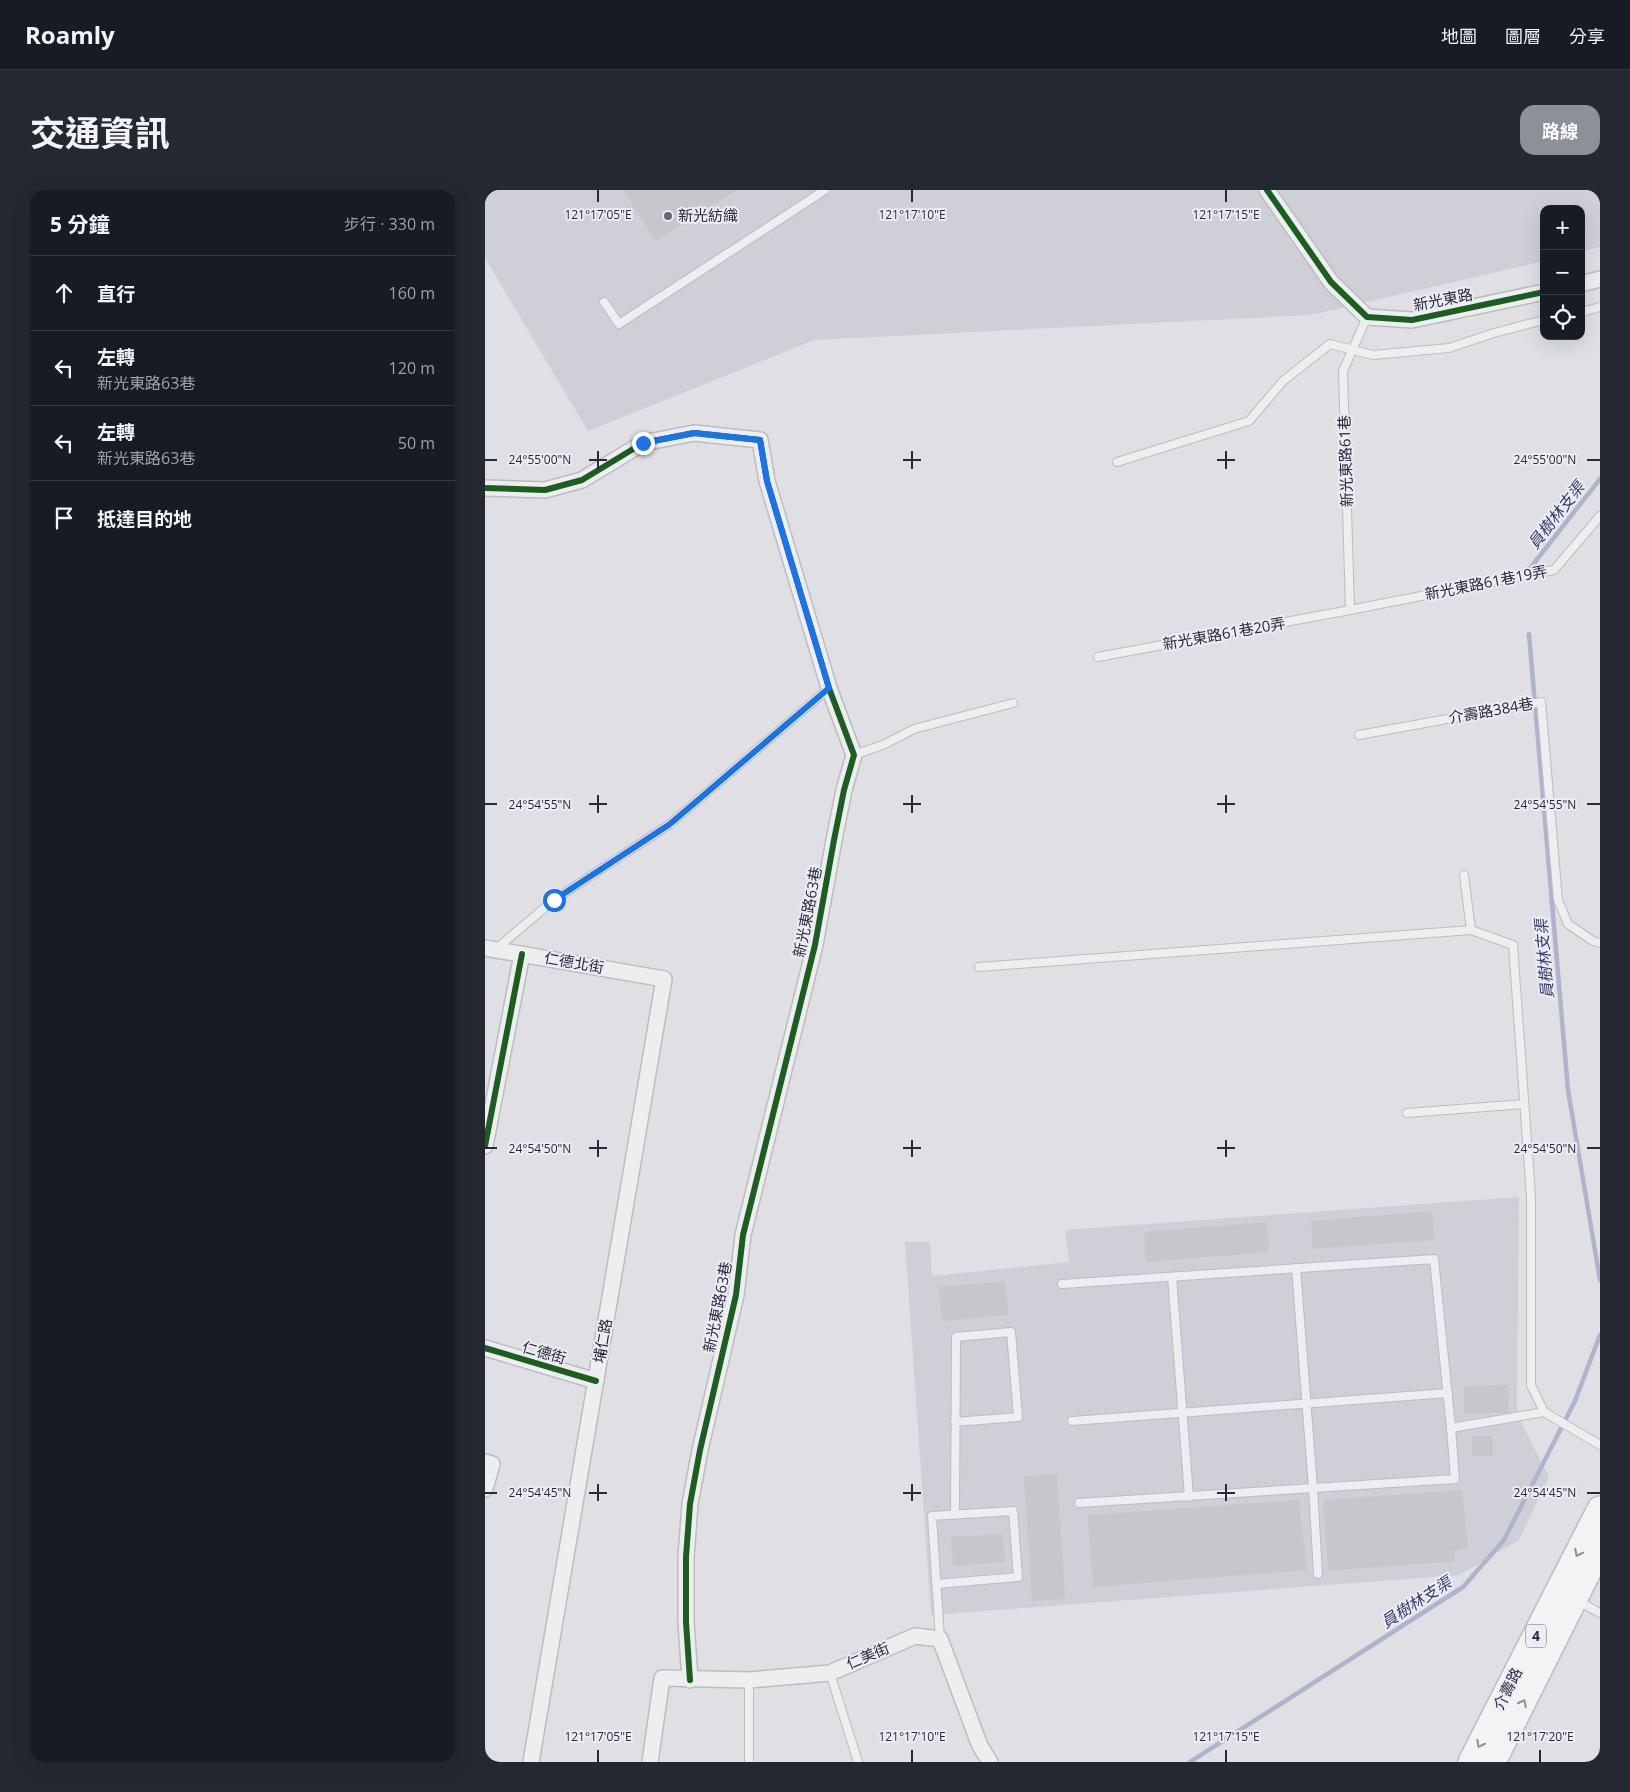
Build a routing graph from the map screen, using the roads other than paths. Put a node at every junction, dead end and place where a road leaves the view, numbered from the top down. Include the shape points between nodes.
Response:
1 (825, 190) edge
2 (1267, 190) edge
3 (1600, 279) edge
4 (1585, 283) edge
5 (1540, 293) edge
6 (604, 302) dead end
7 (1600, 307) edge
8 (1585, 311) edge
9 (1367, 317) junction
10 (1540, 321) edge
11 (1351, 350) junction
12 (1117, 462) dead end
13 (485, 488) edge
14 (1600, 516) edge
15 (1350, 610) junction
16 (1098, 657) dead end
17 (829, 688) junction
18 (1013, 703) dead end
19 (1359, 735) dead end
20 (854, 755) junction
21 (1464, 875) dead end
22 (1471, 930) junction
23 (1600, 943) edge
24 (490, 948) edge
25 (522, 954) junction
26 (979, 967) dead end
27 (664, 979) joint
28 (1524, 1104) junction
29 (1407, 1113) dead end
30 (485, 1146) edge
31 (1296, 1268) junction
32 (1172, 1277) junction
33 (1062, 1284) dead end
34 (485, 1348) edge
35 (596, 1381) junction
36 (1448, 1394) junction
37 (1307, 1404) junction
38 (1544, 1412) junction
39 (1182, 1413) junction
40 (1072, 1421) dead end
41 (955, 1422) dead end
42 (1451, 1428) junction
43 (1600, 1445) edge
44 (485, 1462) edge
45 (1313, 1488) junction
46 (485, 1490) edge
47 (1189, 1496) junction
48 (1079, 1504) dead end
49 (1600, 1509) edge
50 (955, 1515) junction
51 (1600, 1548) edge
52 (1318, 1574) dead end
53 (936, 1584) junction
54 (1567, 1594) junction
55 (1600, 1613) edge
56 (940, 1638) junction
57 (830, 1673) junction
58 (690, 1680) junction
59 (749, 1680) junction
60 (531, 1762) edge
61 (650, 1762) edge
62 (749, 1762) edge
63 (858, 1762) edge
64 (990, 1762) edge
65 (1471, 1762) edge
66 (1493, 1762) edge

1 - 6 lane via 619,324
2 - 9 street via 1331,282
3 - 4 street
5 - 9 street, 新光東路 via 1412,320
7 - 8 lane
9 - 11 lane, 新光東路61巷
10 - 11 lane via 1449,348 1373,355
11 - 12 lane via 1330,344 1283,381 1249,421
11 - 15 lane, 新光東路61巷 via 1343,371
13 - 17 street via 545,490 582,480 643,443 694,433 760,440 767,481
14 - 15 lane, 新光東路61巷19弄 via 1554,570
15 - 16 lane, 新光東路61巷20弄
17 - 20 street
17 - 24 lane via 670,824 554,900
18 - 20 lane via 914,729
19 - 23 lane, 介壽路384巷 via 1541,702 1558,900 1569,924
20 - 58 street, 新光東路63巷 via 839,815 815,945 743,1235 736,1295 690,1504 686,1622
21 - 22 lane
22 - 26 lane
22 - 28 lane via 1513,945
24 - 25 street, 仁德北街
25 - 27 street, 仁德北街
25 - 30 street
27 - 35 street, 埔仁路
28 - 29 lane
28 - 38 lane via 1531,1197 1531,1385
31 - 32 lane
31 - 36 lane via 1434,1259
31 - 37 lane
32 - 33 lane
32 - 39 lane
34 - 35 street, 仁德街
35 - 60 street, 埔仁路
36 - 37 lane
36 - 42 lane
37 - 39 lane
37 - 45 lane
38 - 42 lane
38 - 43 lane
39 - 40 lane
39 - 47 lane
41 - 50 lane via 964,1422 991,1420 1018,1417 1011,1332 956,1338 955,1347 955,1416 955,1426 955,1436 955,1446 955,1505
42 - 45 lane via 1455,1479
44 - 46 street via 492,1464
45 - 47 lane
45 - 52 lane
47 - 48 lane
49 -> 54 main road, 介壽路 / 4
50 - 53 lane via 932,1516
50 - 53 lane via 1013,1511 1018,1577
51 - 54 main road, 介壽路 / 4
53 - 56 lane
54 - 55 lane
54 -> 65 main road, 介壽路 / 4
66 -> 54 main road, 介壽路 / 4
56 - 57 street, 仁美街 via 915,1636
56 - 64 street via 980,1746
57 - 59 street, 仁美街
57 - 63 lane
58 - 59 street, 仁美街
58 - 61 street, 仁美街 via 663,1678
59 - 62 lane

